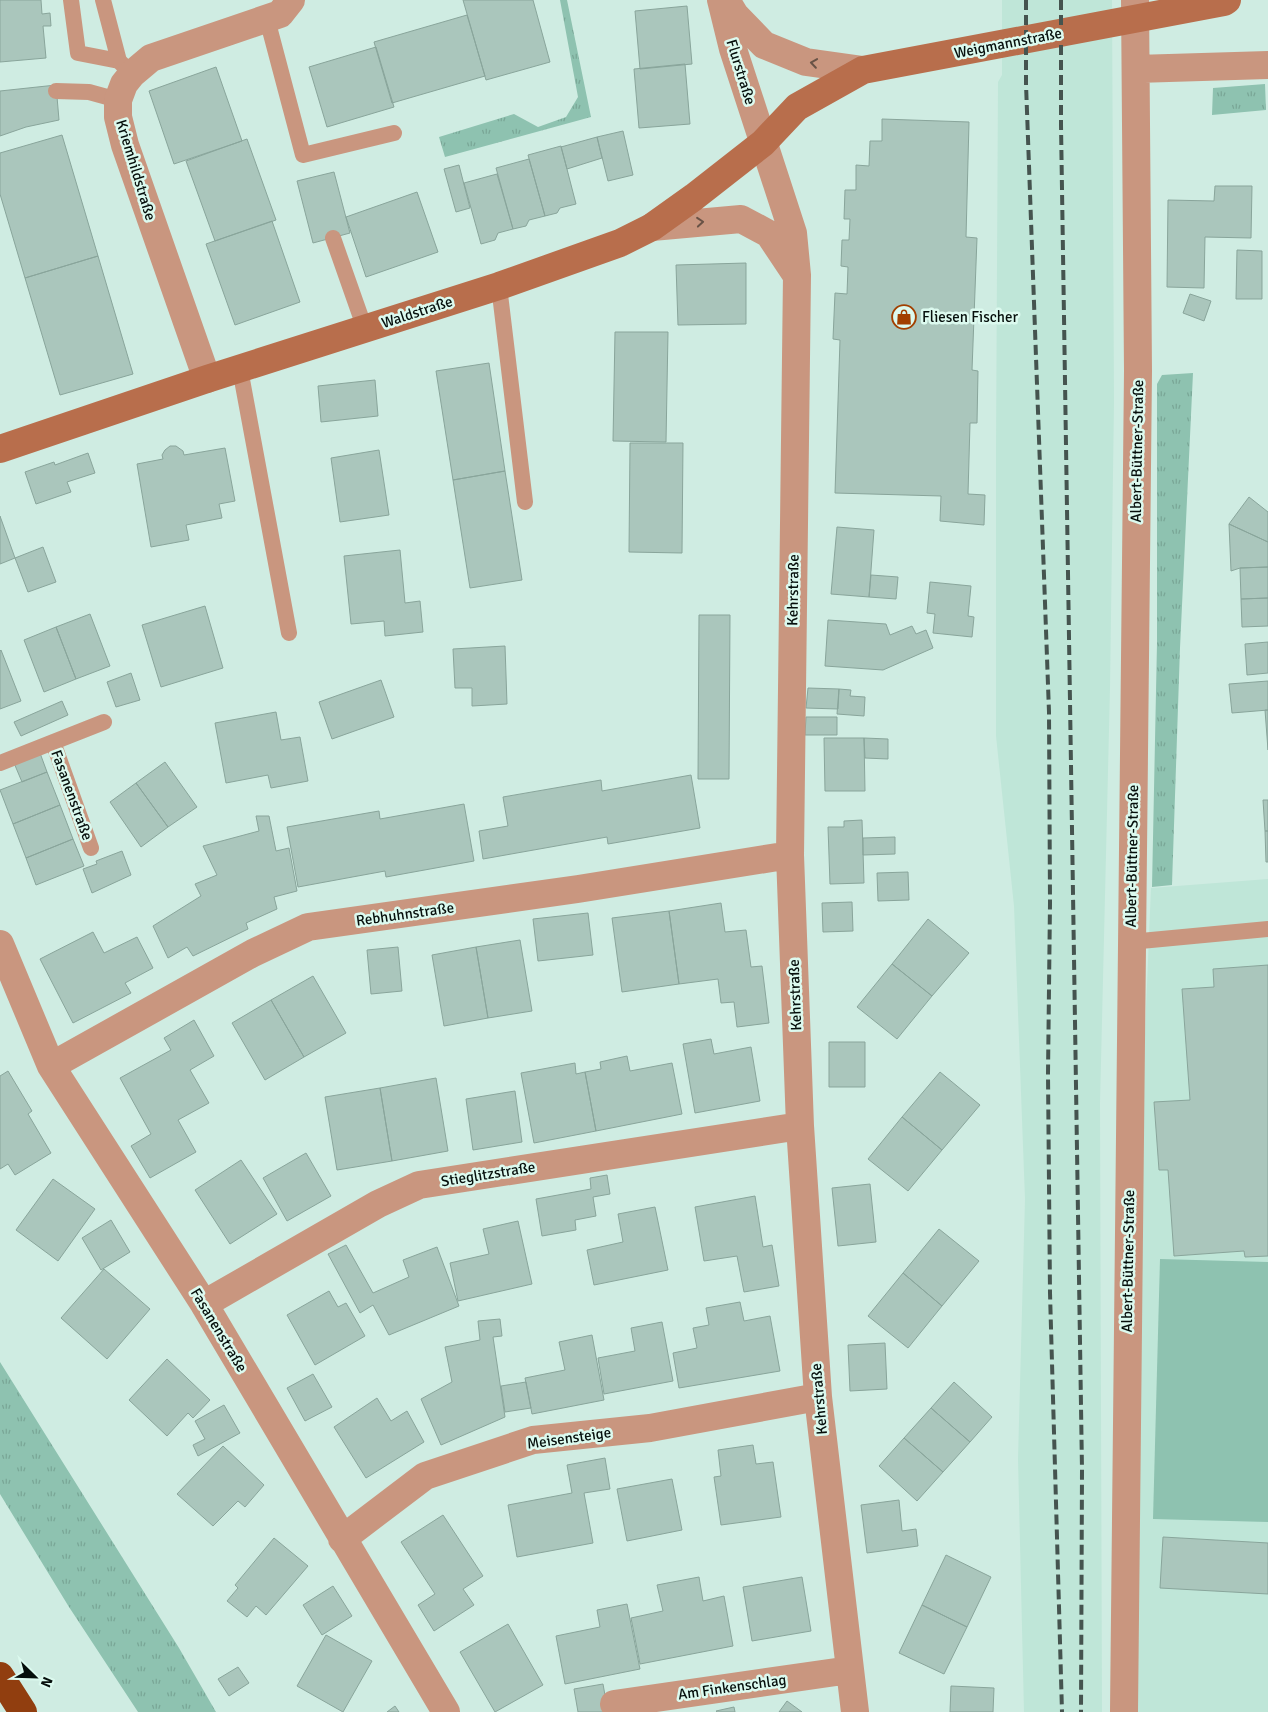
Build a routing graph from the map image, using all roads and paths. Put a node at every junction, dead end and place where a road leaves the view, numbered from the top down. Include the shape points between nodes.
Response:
1 (71, 0) edge
2 (103, 0) edge
3 (291, 0) edge
4 (721, 0) edge
5 (726, 0) edge
6 (1135, 0) edge
7 (1227, 0) edge
8 (267, 19) junction
9 (1268, 65) edge
10 (125, 68) junction
11 (1136, 69) junction
12 (863, 70) junction
13 (56, 91) dead end
14 (118, 100) junction
15 (797, 107) joint
16 (394, 133) dead end
17 (763, 143) junction
18 (652, 227) junction
19 (333, 238) dead end
20 (797, 276) junction
21 (499, 286) junction
22 (366, 329) junction
23 (240, 369) junction
24 (207, 379) junction
25 (0, 449) edge
26 (526, 502) dead end
27 (289, 633) dead end
28 (104, 722) dead end
29 (53, 742) junction
30 (0, 763) edge
31 (91, 848) dead end
32 (790, 855) junction
33 (1268, 928) edge
34 (1130, 942) junction
35 (0, 944) edge
36 (51, 1066) junction
37 (800, 1126) junction
38 (204, 1304) junction
39 (818, 1397) junction
40 (342, 1539) junction
41 (850, 1670) junction
42 (0, 1676) edge
43 (614, 1704) dead end
44 (23, 1712) edge
45 (446, 1712) edge
46 (856, 1712) edge
47 (1124, 1712) edge

1 - 10 lane via 78,53
2 - 10 lane
3 - 8 street, Kriemhildstraße via 280,14
4 - 17 street, Flurstraße
12 -> 5 street, Flurstraße via 806,62 764,45 735,15
6 - 11 street, Albert-Büttner-Straße
7 - 12 street, Weigmannstraße
8 - 10 street, Kriemhildstraße
8 - 16 lane via 303,155
9 - 11 street
10 - 14 street, Kriemhildstraße
11 - 34 street, Albert-Büttner-Straße via 1138,371
12 - 15 street, Weigmannstraße
13 - 14 lane via 89,92
14 - 24 street, Kriemhildstraße via 125,145
15 - 17 street, Waldstraße
17 - 18 street, Waldstraße
17 - 20 street, Kehrstraße via 792,233
18 -> 20 street via 741,219 769,234
18 - 21 street, Waldstraße via 620,243
19 - 22 lane
20 - 32 street, Kehrstraße
21 - 22 street, Waldstraße
21 - 26 lane
22 - 23 street, Waldstraße
23 - 24 street, Waldstraße
23 - 27 lane
24 - 25 street, Waldstraße
28 - 29 lane, Fasanenstraße
29 - 30 lane, Fasanenstraße
29 - 31 lane, Fasanenstraße
32 - 36 street, Rebhuhnstraße via 308,927 253,953
32 - 37 street, Kehrstraße
33 - 34 lane
34 - 47 street, Albert-Büttner-Straße
35 - 36 street, Fasanenstraße
36 - 38 street, Fasanenstraße
37 - 38 street, Stieglitzstraße via 419,1185 378,1204
37 - 39 street, Kehrstraße
38 - 40 street, Fasanenstraße
39 - 40 street, Meisensteige via 650,1428 533,1440 425,1476
39 - 41 street, Kehrstraße
40 - 45 street, Fasanenstraße
41 - 43 street, Am Finkenschlag
41 - 46 street, Kehrstraße
42 - 44 highway

